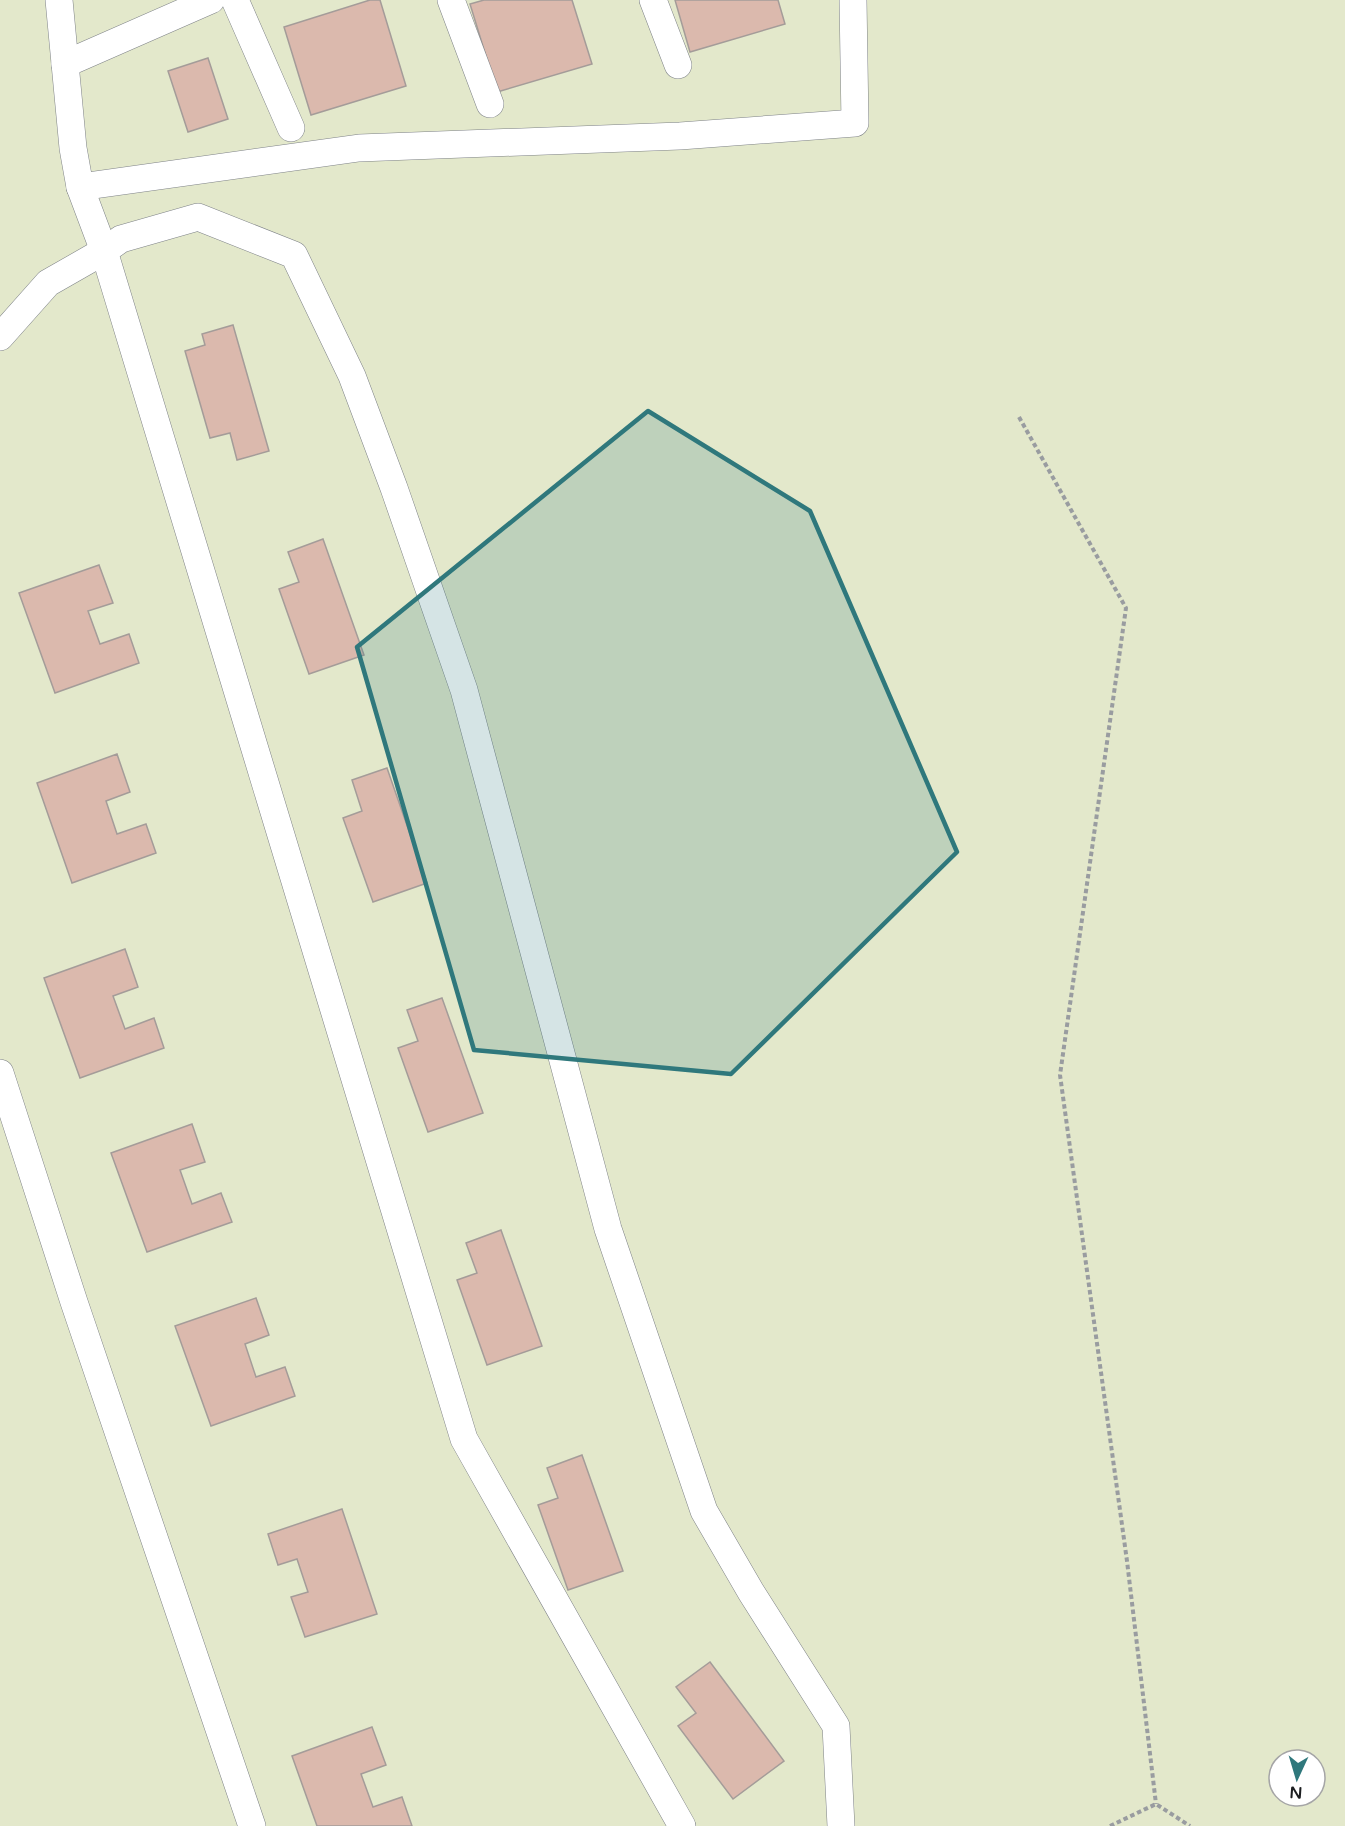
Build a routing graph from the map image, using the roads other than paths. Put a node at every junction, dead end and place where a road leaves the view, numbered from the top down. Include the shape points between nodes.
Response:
1 (59, 0) edge
2 (211, 0) edge
3 (235, 0) edge
4 (451, 0) edge
5 (653, 0) edge
6 (853, 0) edge
7 (65, 64) junction
8 (678, 65) dead end
9 (490, 104) dead end
10 (291, 128) dead end
11 (80, 187) junction
12 (104, 251) junction
13 (0, 337) edge
14 (0, 1073) edge
15 (252, 1826) edge
16 (682, 1826) edge
17 (841, 1826) edge

1 - 7 street
2 - 7 street
3 - 10 street
4 - 9 street
5 - 8 street
6 - 11 street via 855,123 680,136 359,148
7 - 11 street
11 - 12 street
12 - 13 street via 48,282
12 - 16 street via 464,1439
12 - 17 street via 121,238 198,218 294,255 352,376 464,690 608,1229 704,1511 836,1726
14 - 15 street

